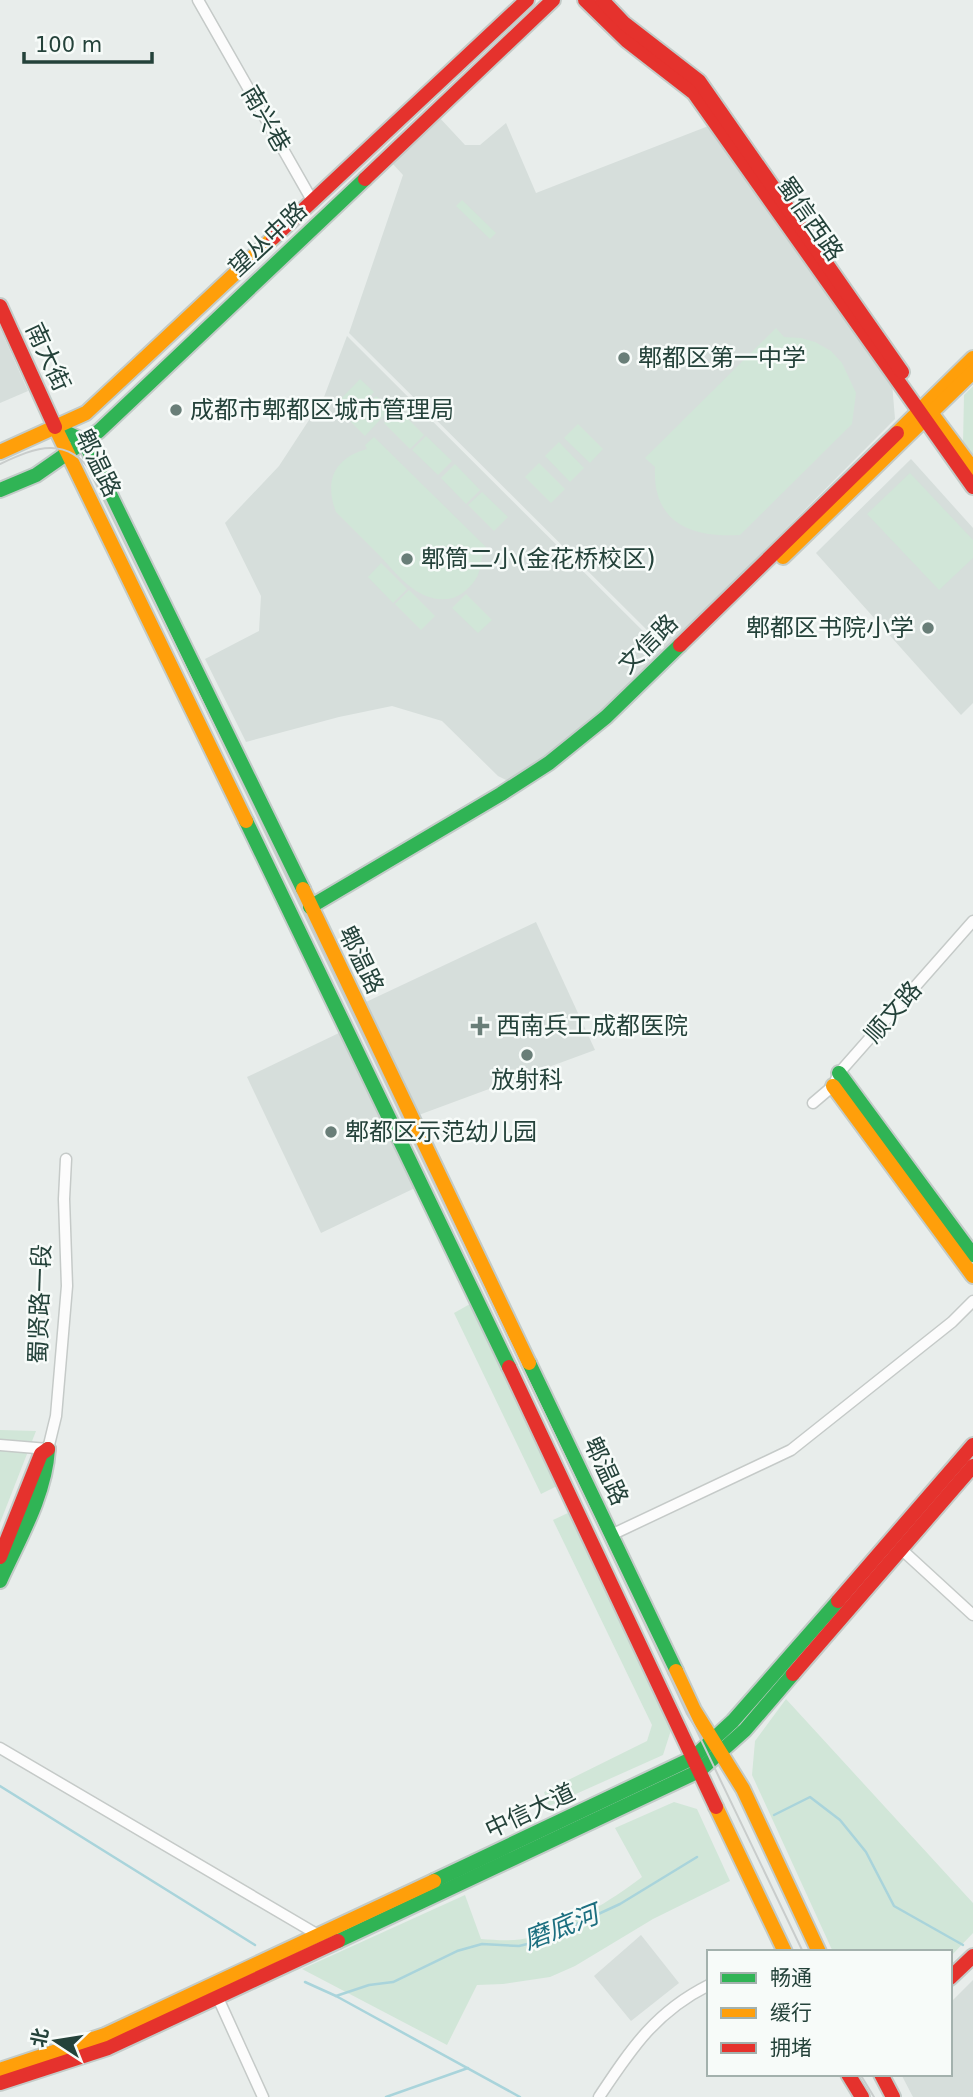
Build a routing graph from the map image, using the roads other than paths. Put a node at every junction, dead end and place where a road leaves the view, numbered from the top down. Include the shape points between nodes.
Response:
1 (198, 0) edge
2 (527, 0) edge
3 (553, 0) edge
4 (585, 0) edge
5 (602, 0) edge
6 (313, 202) junction
7 (0, 306) edge
8 (973, 358) edge
9 (973, 372) edge
10 (924, 412) junction
11 (55, 427) junction
12 (84, 441) junction
13 (0, 452) edge
14 (68, 453) junction
15 (973, 469) edge
16 (973, 487) edge
17 (0, 490) edge
18 (312, 910) junction
19 (973, 921) edge
20 (836, 1080) junction
21 (813, 1103) dead end
22 (66, 1159) dead end
23 (973, 1255) edge
24 (973, 1276) edge
25 (973, 1301) edge
26 (0, 1445) edge
27 (973, 1445) edge
28 (48, 1449) junction
29 (973, 1466) edge
30 (611, 1535) junction
31 (901, 1549) junction
32 (0, 1557) edge
33 (0, 1581) edge
34 (973, 1615) edge
35 (716, 1746) junction
36 (0, 1748) edge
37 (696, 1765) junction
38 (320, 1936) junction
39 (781, 1950) edge
40 (818, 1950) edge
41 (973, 1956) edge
42 (952, 1976) edge
43 (707, 1986) edge
44 (218, 1998) junction
45 (0, 2070) edge
46 (849, 2076) edge
47 (882, 2076) edge
48 (0, 2084) edge
49 (263, 2097) edge
50 (599, 2097) edge
51 (862, 2097) edge
52 (893, 2097) edge

1 - 6 street, 南兴巷
2 - 6 main road, 望丛中路
3 - 12 main road, 望丛中路
4 - 10 main road, 蜀信西路 via 627,41 694,93
5 - 10 main road, 蜀信西路 via 624,23 699,80
6 - 11 main road, 望丛中路 via 86,413
7 - 11 main road, 南大街
8 - 10 main road
9 - 10 main road
10 - 15 main road, 蜀信西路
10 - 16 main road, 蜀信西路
10 - 18 main road via 611,724 508,801
11 - 12 main road, 郫温路
11 - 13 main road, 望丛中路
11 - 14 main road, 郫温路
12 - 14 main road, 望丛中路
12 - 18 main road, 郫温路
14 - 17 main road, 望丛中路 via 36,475
14 - 37 main road, 郫温路
18 - 30 main road, 郫温路
19 - 20 street, 顺文路
20 - 21 street, 顺文路
20 - 23 main road
20 - 24 main road
22 - 28 street, 蜀贤路一段 via 67,1286 56,1416
25 - 30 street via 791,1450
26 - 28 street
27 - 35 main road, 中信大道
28 - 32 main road, 蜀贤路一段 via 41,1454
28 - 33 main road, 蜀贤路一段 via 48,1462
29 - 31 main road, 中信大道
30 - 35 main road, 郫温路 via 694,1710
31 - 34 street
31 - 35 main road, 中信大道 via 745,1730
35 - 37 main road, 中信大道
35 - 40 main road, 郫温路 via 777,1857
36 - 38 street
37 - 38 main road, 中信大道
37 - 39 main road, 郫温路
37 - 44 main road, 中信大道
38 - 45 main road, 中信大道 via 105,2035
41 - 42 main road
43 - 50 street via 682,1999 655,2022
44 - 48 main road, 中信大道 via 108,2048
44 - 49 street
46 - 51 main road
47 - 52 main road

